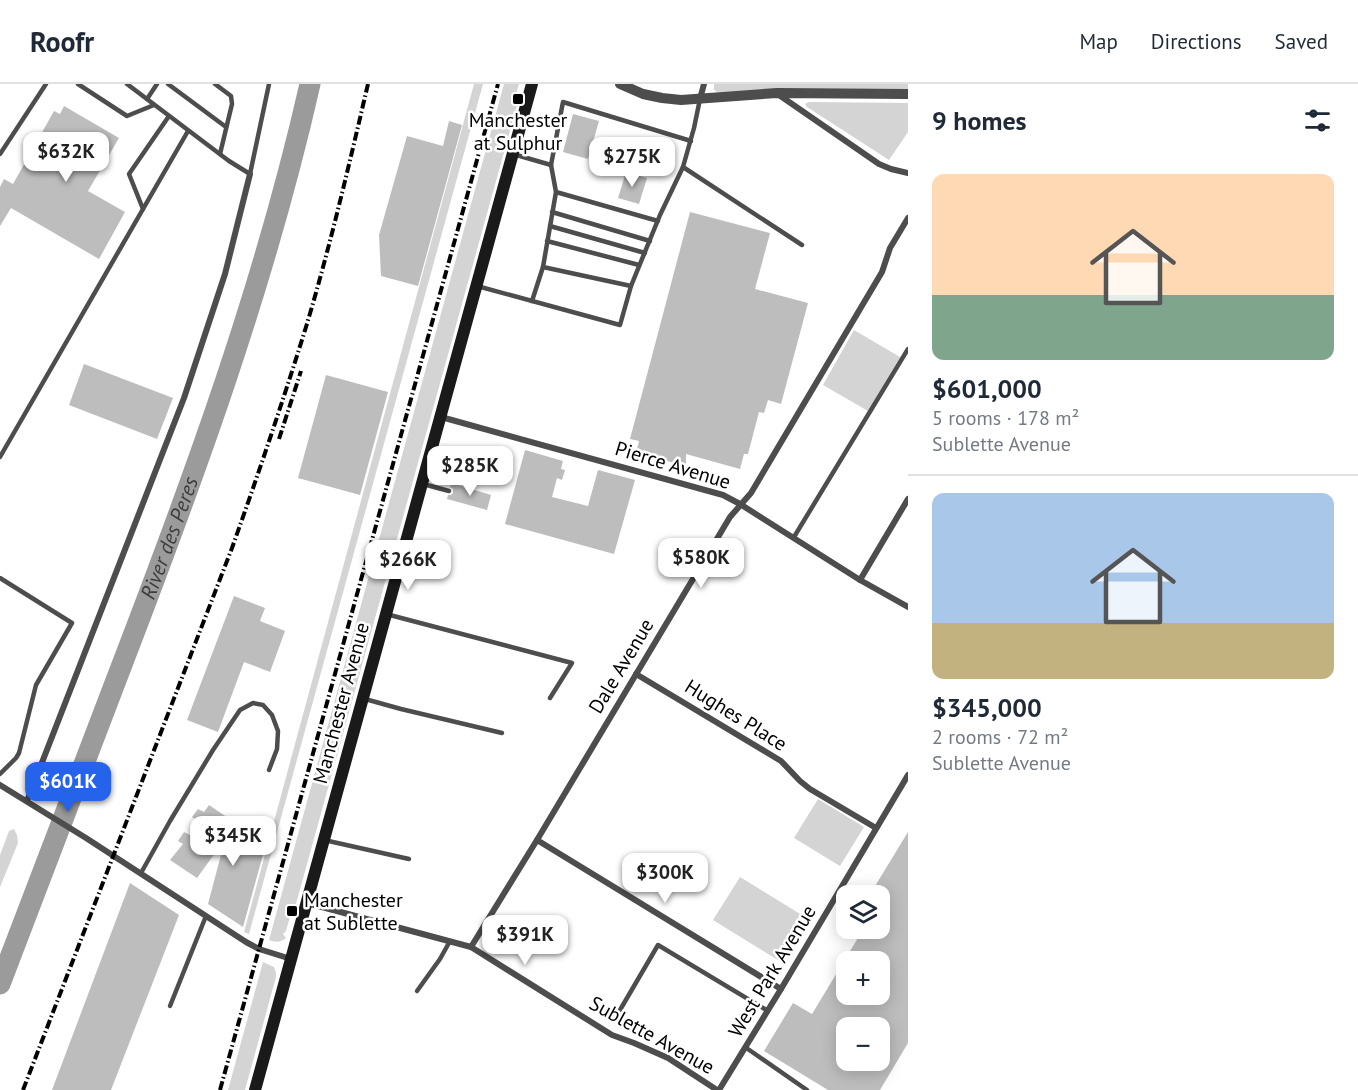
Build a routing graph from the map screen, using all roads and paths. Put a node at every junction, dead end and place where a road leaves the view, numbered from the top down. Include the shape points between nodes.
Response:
1 (46, 84) edge
2 (78, 84) edge
3 (127, 84) edge
4 (157, 84) edge
5 (168, 84) edge
6 (215, 84) edge
7 (269, 84) edge
8 (532, 84) edge
9 (704, 84) edge
10 (622, 85) edge
11 (777, 93) junction
12 (908, 94) edge
13 (147, 99) junction
14 (700, 99) junction
15 (154, 105) junction
16 (169, 116) junction
17 (226, 128) junction
18 (188, 131) junction
19 (691, 141) junction
20 (0, 154) edge
21 (220, 154) junction
22 (513, 154) junction
23 (551, 165) junction
24 (683, 167) junction
25 (908, 173) edge
26 (249, 174) junction
27 (556, 192) junction
28 (143, 210) junction
29 (552, 212) junction
30 (908, 218) edge
31 (658, 222) junction
32 (550, 226) junction
33 (547, 241) junction
34 (650, 241) junction
35 (802, 245) dead end
36 (645, 253) junction
37 (639, 266) junction
38 (543, 267) junction
39 (477, 286) junction
40 (631, 286) junction
41 (532, 301) junction
42 (908, 349) edge
43 (441, 416) junction
44 (0, 457) edge
45 (422, 484) junction
46 (449, 491) dead end
47 (908, 499) edge
48 (740, 504) junction
49 (795, 537) junction
50 (0, 578) edge
51 (860, 580) junction
52 (908, 608) edge
53 (386, 614) junction
54 (636, 674) junction
55 (363, 698) junction
56 (550, 698) dead end
57 (502, 733) dead end
58 (270, 770) dead end
59 (0, 774) edge
60 (908, 775) edge
61 (0, 785) edge
62 (27, 801) junction
63 (876, 828) junction
64 (324, 840) junction
65 (537, 840) junction
66 (409, 859) dead end
67 (141, 873) junction
68 (307, 903) junction
69 (206, 916) junction
70 (450, 941) junction
71 (471, 947) junction
72 (291, 959) junction
73 (782, 989) junction
74 (417, 991) dead end
75 (170, 1006) dead end
76 (620, 1010) dead end
77 (768, 1011) junction
78 (745, 1047) junction
79 (255, 1090) edge
80 (718, 1090) edge
81 (807, 1090) edge

1 - 20 lane
2 - 15 lane via 126,116
3 - 13 lane
4 - 13 lane
5 - 17 lane
6 - 17 lane via 231,96
7 - 26 lane
8 - 22 main road, Manchester Avenue
9 - 14 street
10 - 14 street via 662,98
11 - 12 street
11 - 14 street
11 - 25 street via 879,164
13 - 15 lane
14 - 19 lane
15 - 16 lane
16 - 18 lane
16 - 28 lane via 129,174
17 - 21 lane
18 - 21 lane
18 - 28 lane
19 - 23 lane via 563,102
19 - 24 lane
21 - 26 lane
22 - 23 lane
22 - 39 main road, Manchester Avenue
23 - 27 lane
24 - 31 lane
24 - 35 lane
26 - 62 street via 225,274 184,398
27 - 29 lane
27 - 31 lane
28 - 44 lane
29 - 32 lane
29 - 34 lane
30 - 48 street, Dale Avenue via 890,248 882,272 751,493
31 - 34 lane
32 - 33 lane
32 - 36 lane
33 - 37 lane
33 - 38 lane
34 - 36 lane
36 - 37 lane
37 - 40 lane
38 - 40 lane
38 - 41 lane
39 - 41 lane
39 - 43 main road, Manchester Avenue
40 - 41 lane via 620,325
42 - 49 lane
43 - 45 main road, Manchester Avenue
43 - 48 street, Pierce Avenue via 723,495
45 - 46 lane
45 - 53 main road, Manchester Avenue
47 - 51 street
48 - 49 street, Pierce Avenue
48 - 54 street, Dale Avenue
49 - 51 street, Pierce Avenue
50 - 59 lane via 72,623 36,685 16,758
51 - 52 street, Pierce Avenue
53 - 55 main road, Manchester Avenue
53 - 56 lane via 572,663
54 - 63 street, Hughes Place via 781,762 810,789
54 - 65 street, Dale Avenue
55 - 57 lane
55 - 64 main road, Manchester Avenue
58 - 67 lane via 278,731 272,715 263,705 253,703 240,710 213,750
60 - 63 street, West Park Avenue
61 - 62 street
62 - 67 street
63 - 73 street, West Park Avenue
64 - 66 lane
64 - 68 main road, Manchester Avenue
65 - 71 street, Dale Avenue
65 - 73 street
67 - 69 street
68 - 70 street, Sublette Avenue
68 - 72 main road, Manchester Avenue
69 - 72 street via 253,946
69 - 75 lane
70 - 71 street, Sublette Avenue
70 - 74 lane
71 - 80 street, Sublette Avenue via 612,1035 668,1058
72 - 79 main road, Manchester Avenue
73 - 77 street, West Park Avenue
76 - 77 lane via 658,945
77 - 78 street, West Park Avenue
78 - 80 street, West Park Avenue
78 - 81 lane

